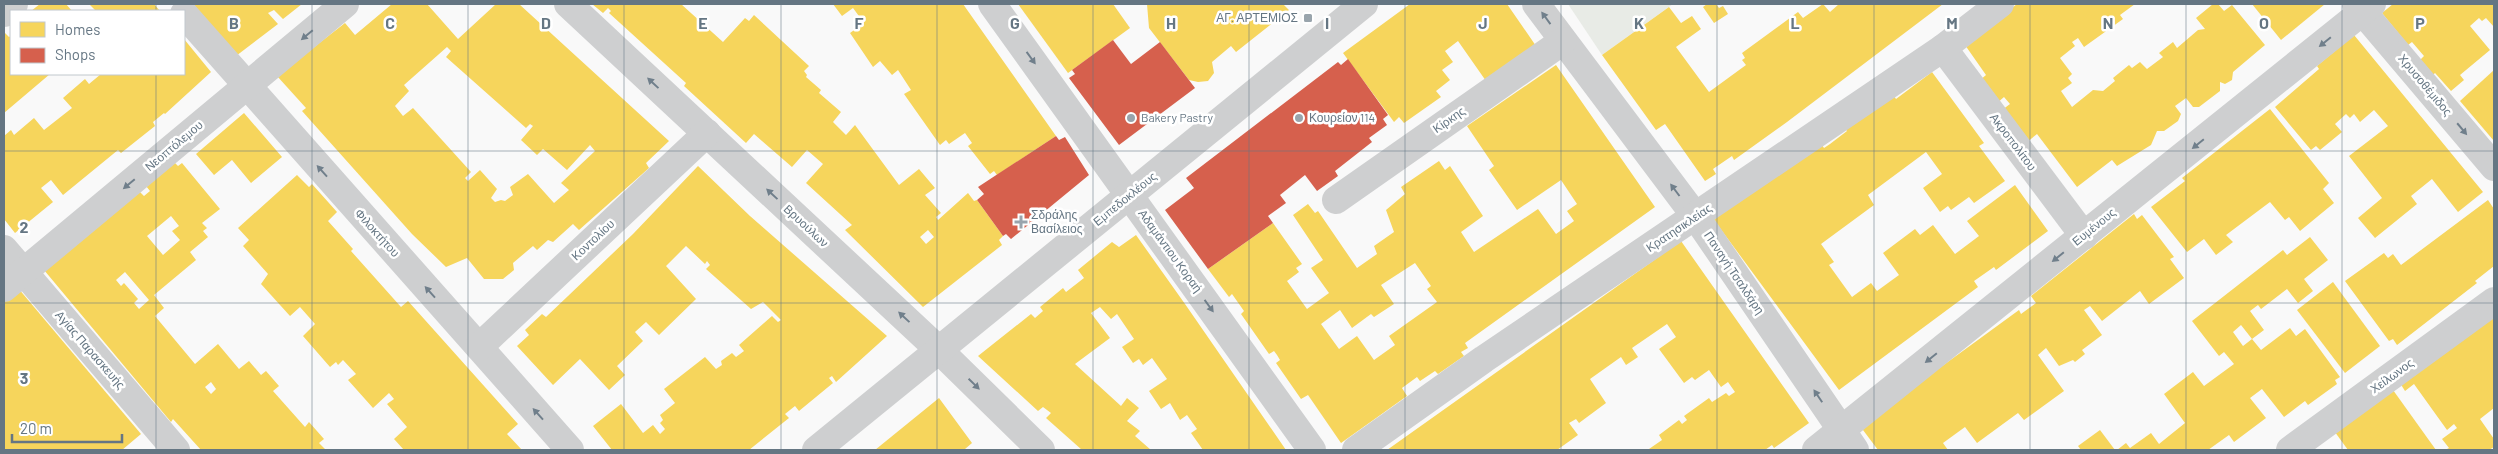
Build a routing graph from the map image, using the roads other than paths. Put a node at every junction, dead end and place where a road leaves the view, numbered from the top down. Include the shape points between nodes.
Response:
1 (14, 4) edge
2 (345, 4) edge
3 (568, 4) edge
4 (992, 4) edge
5 (1364, 4) edge
6 (1536, 4) edge
7 (2000, 4) edge
8 (2364, 6) edge
9 (4, 13) edge
10 (185, 15) edge
11 (1563, 41) junction
12 (1943, 48) junction
13 (246, 86) junction
14 (707, 133) junction
15 (2494, 167) edge
16 (1129, 195) junction
17 (1336, 200) dead end
18 (1696, 217) junction
19 (2084, 236) junction
20 (4, 249) edge
21 (13, 280) edge
22 (2494, 301) edge
23 (479, 347) junction
24 (939, 350) junction
25 (1848, 440) edge
26 (176, 450) edge
27 (570, 450) edge
28 (816, 450) edge
29 (1042, 450) edge
30 (1312, 450) edge
31 (1356, 450) edge
32 (1816, 450) edge
33 (2290, 450) edge

1 - 9 street
2 -> 13 street, Νεοπτόλεμου
14 -> 3 street, Βρυούλων
4 -> 16 street, Αδαμάντιου Κοραή
5 - 16 street, Εμπεδοκλέους
11 -> 6 street, Παναγή Τσαλδάρη
7 - 12 street, Κρατησικλείας
8 -> 15 street, Χρυσοθέμιδος
8 -> 19 street, Ευμένους
10 - 13 street, Φιλοκτήτου
11 - 17 street, Κίρκης
18 -> 11 street, Παναγή Τσαλδάρη
12 - 18 street, Κρατησικλείας
12 - 19 street, Ακροπολίτου
13 -> 21 street, Νεοπτόλεμου
23 -> 13 street, Φιλοκτήτου
14 - 23 street, Κοντολίου
24 -> 14 street, Βρυούλων
16 - 24 street, Εμπεδοκλέους
16 -> 30 street, Αδαμάντιου Κοραή
25 -> 18 street, Παναγή Τσαλδάρη
18 - 31 street, Κρατησικλείας via 1484,359
19 -> 25 street, Ευμένους
20 - 21 street, Αγίας Παρασκευής
21 - 26 street, Αγίας Παρασκευής
22 - 33 street, Χείλωνος
27 -> 23 street, Φιλοκτήτου
24 - 28 street, Εμπεδοκλέους
24 -> 29 street, Βρυούλων
25 - 32 street, Ευμένους

